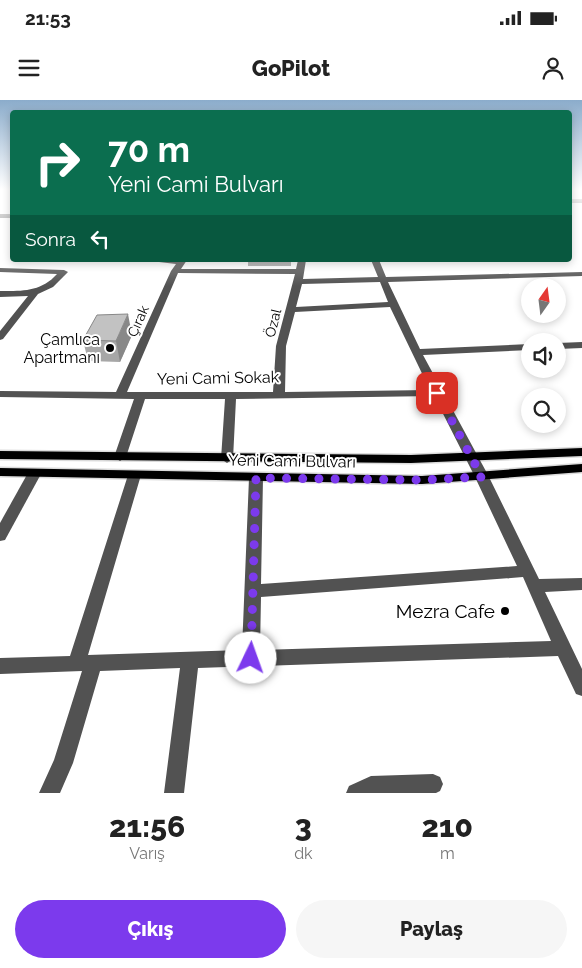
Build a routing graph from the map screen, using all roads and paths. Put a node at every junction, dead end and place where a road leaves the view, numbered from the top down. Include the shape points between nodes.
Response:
1 (14, 262) edge
2 (182, 262) edge
3 (302, 262) edge
4 (377, 262) edge
5 (1, 270) edge
6 (175, 271) junction
7 (582, 274) edge
8 (299, 277) junction
9 (382, 278) junction
10 (0, 294) edge
11 (34, 294) junction
12 (394, 304) junction
13 (290, 310) junction
14 (4, 325) edge
15 (0, 337) edge
16 (582, 345) edge
17 (566, 346) edge
18 (521, 347) edge
19 (418, 352) junction
20 (437, 393) junction
21 (0, 394) edge
22 (280, 394) junction
23 (120, 395) junction
24 (141, 395) junction
25 (231, 396) junction
26 (582, 452) edge
27 (0, 455) edge
28 (120, 457) junction
29 (472, 458) junction
30 (227, 459) junction
31 (582, 468) edge
32 (0, 472) edge
33 (34, 474) junction
34 (134, 476) junction
35 (482, 477) junction
36 (256, 478) junction
37 (0, 536) edge
38 (526, 571) junction
39 (582, 584) edge
40 (533, 586) junction
41 (254, 591) junction
42 (563, 648) junction
43 (251, 658) junction
44 (190, 660) junction
45 (85, 665) junction
46 (0, 666) edge
47 (582, 688) edge
48 (433, 784) dead end
49 (49, 793) edge
50 (174, 793) edge
51 (356, 793) edge

1 - 5 street
2 - 6 street, Çırak
3 - 8 street, Özal
4 - 9 street
5 - 11 street via 64,272 53,286
6 - 8 street
6 - 23 street, Çırak
7 - 9 street
8 - 9 street
8 - 13 street, Özal
9 - 12 street
10 - 11 street
11 - 14 street
12 - 13 street
12 - 19 street
13 - 22 street, Özal via 281,346
14 - 15 street
16 - 17 street
18 - 19 street
19 - 20 street
20 - 22 street, Yeni Cami Sokak
20 - 29 street
21 - 23 street, Yeni Cami Sokak
22 - 25 street, Yeni Cami Sokak
23 - 24 street, Yeni Cami Sokak
24 - 25 street, Yeni Cami Sokak
24 - 28 street
25 - 30 street
26 - 29 main road, Yeni Cami Bulvarı
27 - 28 main road, Yeni Cami Bulvarı
28 - 30 main road, Yeni Cami Bulvarı
29 - 30 main road, Yeni Cami Bulvarı
29 - 35 street
31 - 35 main road, Yeni Cami Bulvarı
32 - 33 main road, Yeni Cami Bulvarı
33 - 34 main road, Yeni Cami Bulvarı
33 - 37 street
34 - 36 main road, Yeni Cami Bulvarı
34 - 45 street
35 - 36 main road, Yeni Cami Bulvarı via 422,480
35 - 38 street
36 - 41 street
38 - 40 street
38 - 41 street
39 - 40 street
40 - 42 street
41 - 43 street
42 - 43 street
42 - 47 street
43 - 44 street
44 - 45 street
44 - 50 street
45 - 46 street
45 - 49 street via 62,763
48 - 51 street via 371,786

